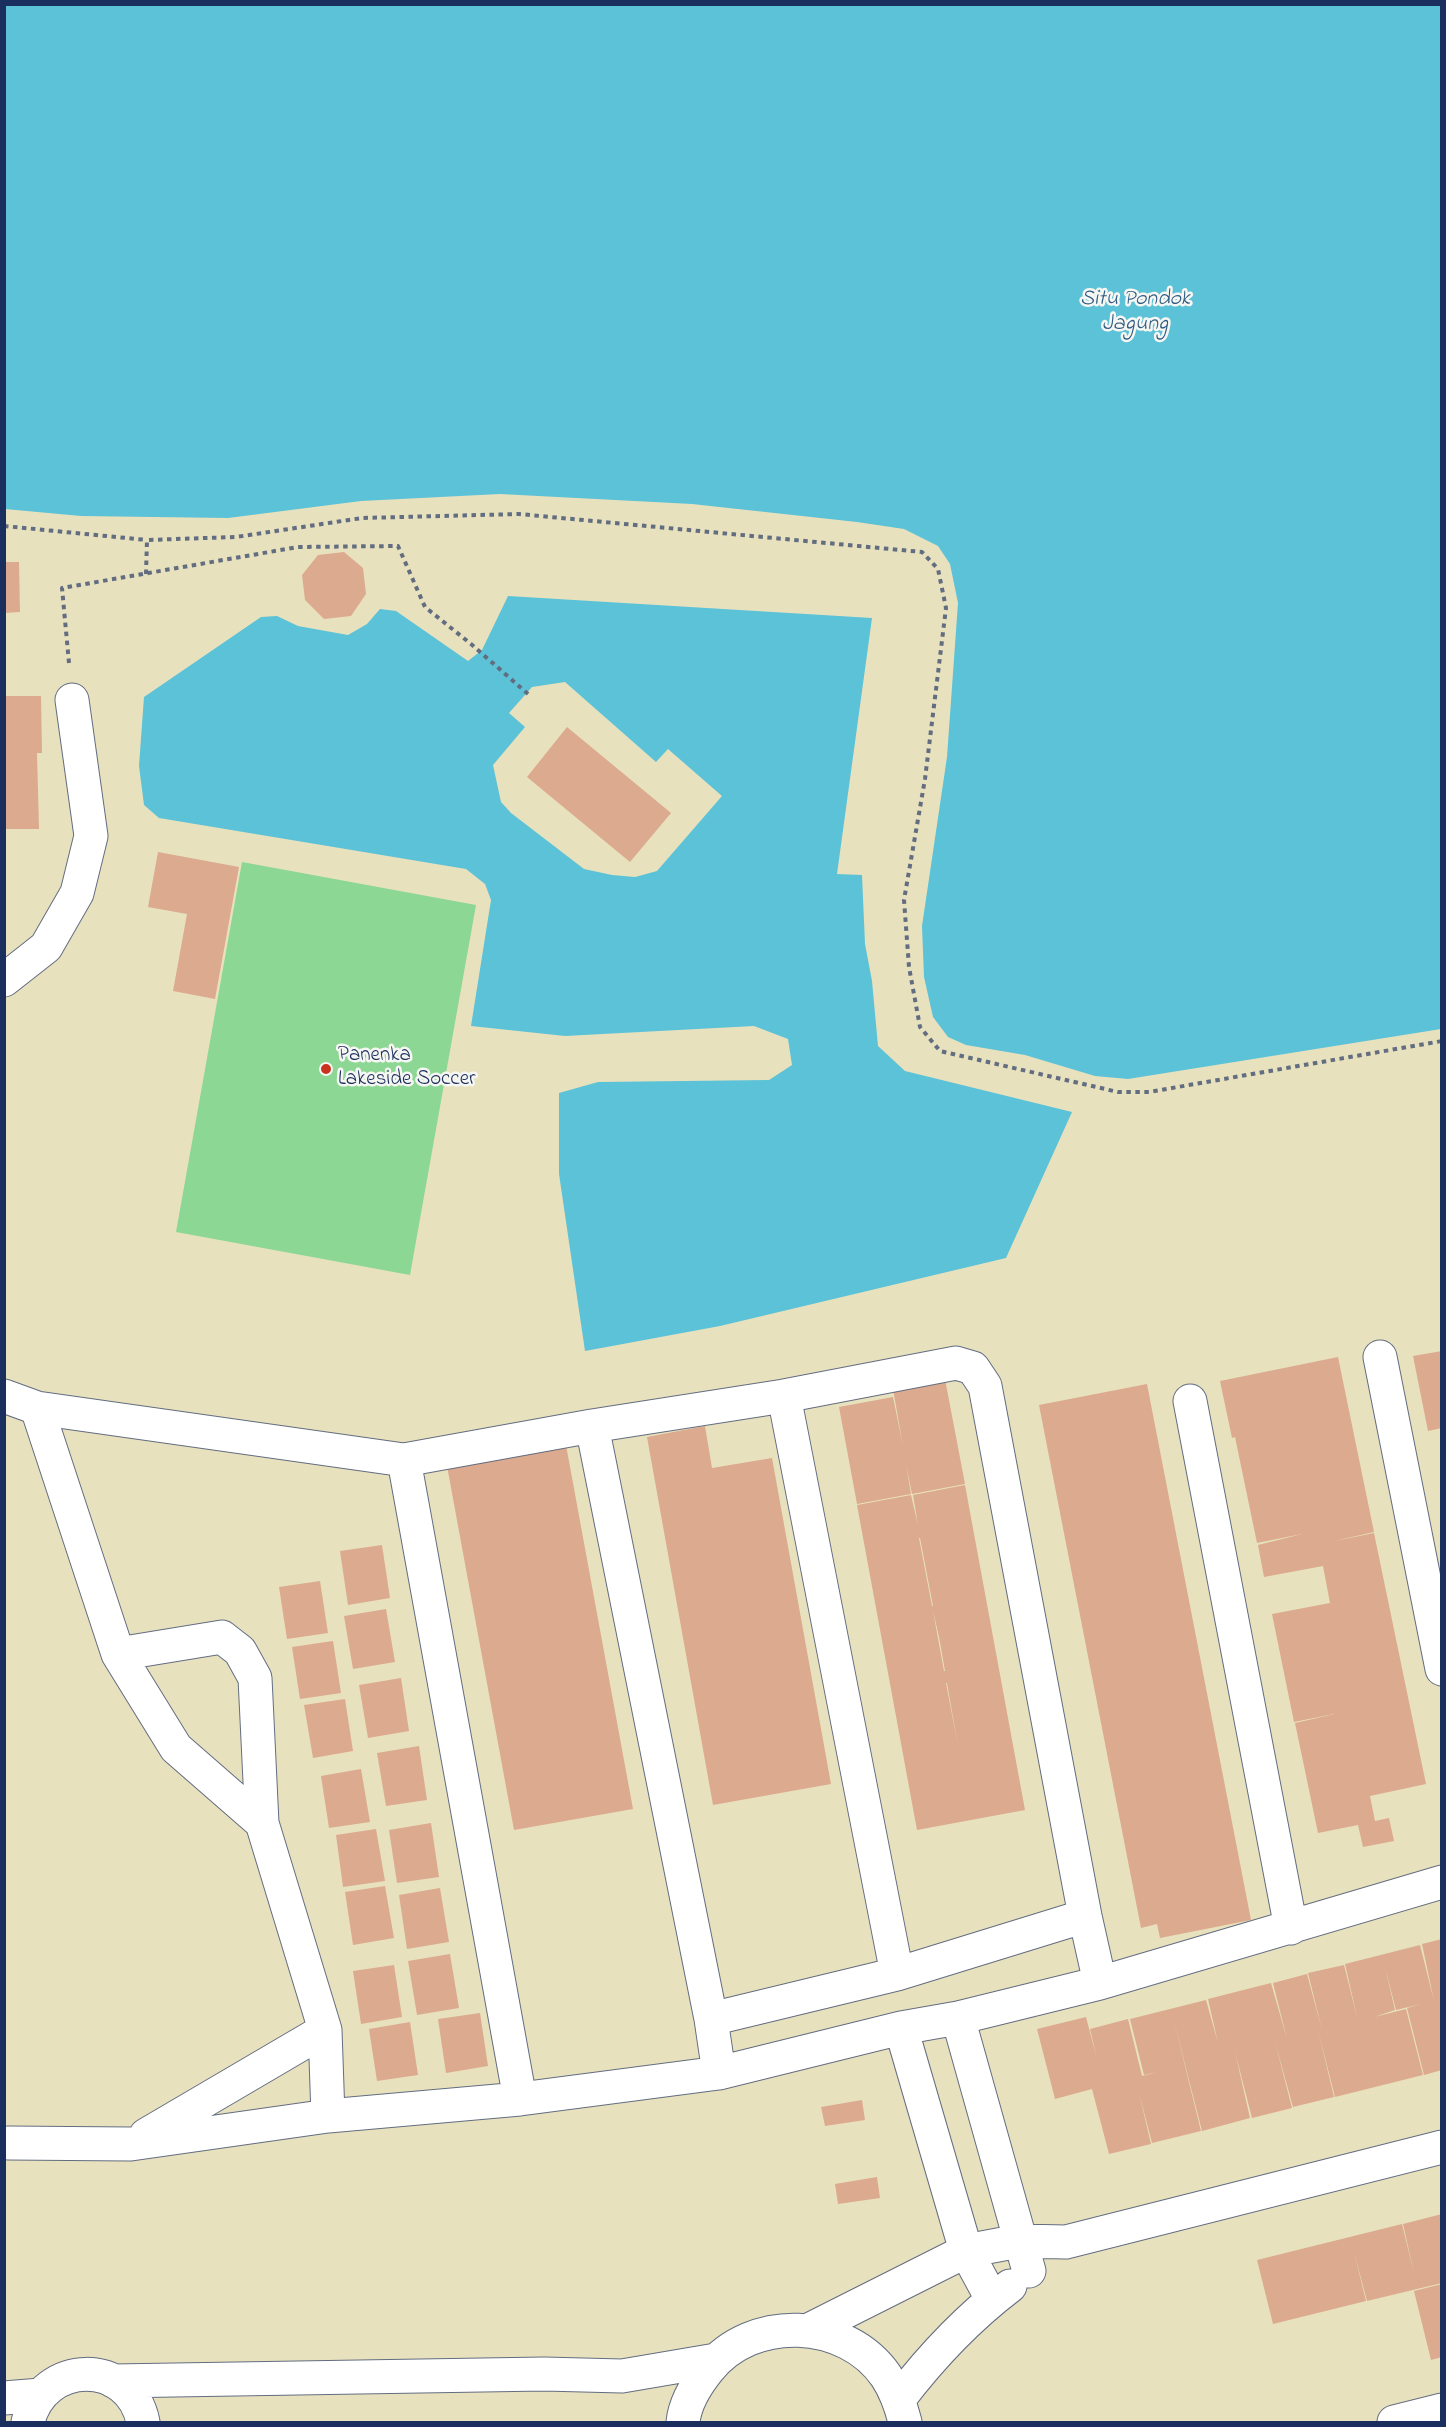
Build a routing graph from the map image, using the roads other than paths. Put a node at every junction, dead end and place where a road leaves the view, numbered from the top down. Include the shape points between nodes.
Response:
1 (72, 700) road end
2 (4, 980) edge
3 (1380, 1357) dead end
4 (4, 1396) edge
5 (784, 1396) junction
6 (1190, 1401) dead end
7 (37, 1408) junction
8 (592, 1425) junction
9 (404, 1460) junction
10 (118, 1654) junction
11 (1442, 1669) edge
12 (262, 1823) junction
13 (1442, 1882) edge
14 (1084, 1916) junction
15 (1291, 1928) junction
16 (897, 1974) junction
17 (1100, 1983) junction
18 (958, 2018) junction
19 (711, 2019) junction
20 (901, 2028) junction
21 (325, 2030) junction
22 (719, 2073) junction
23 (520, 2099) junction
24 (328, 2116) junction
25 (8, 2143) dead end
26 (131, 2144) junction
27 (1442, 2147) edge
28 (966, 2251) junction
29 (1024, 2256) junction
30 (992, 2299) junction
31 (809, 2330) junction
32 (716, 2360) junction
33 (113, 2381) junction
34 (4, 2398) edge
35 (34, 2409) edge
36 (1442, 2409) edge
37 (902, 2411) edge
38 (143, 2422) edge
39 (683, 2422) edge
40 (1394, 2422) edge

1 - 2 street via 91,836 77,893 46,947
3 - 11 street
4 - 7 street
5 - 8 street
5 - 14 street via 956,1363 973,1368 986,1386
5 - 16 street
6 - 15 street
7 - 9 street
7 - 10 street
8 - 9 street
8 - 19 street
9 - 23 street
10 - 12 street via 176,1748
10 - 12 street via 222,1637 240,1651 255,1678
12 - 21 street
13 - 15 street
14 - 16 street
14 - 17 street
15 - 17 street
16 - 19 street
17 - 18 street
18 - 20 street
18 - 29 street
19 - 22 street
20 - 22 street
20 - 28 street
21 - 24 street
21 - 26 street
22 - 23 street
23 - 24 street
24 - 26 street
25 - 26 street
27 - 29 street
28 - 29 street
28 - 30 street
28 - 31 street
29 - 30 street
30 - 37 street via 928,2361
31 - 32 street via 772,2331 741,2342
31 - 37 street via 845,2341 867,2356 886,2376
32 - 33 street via 622,2376
32 - 39 street via 696,2386
33 - 35 street via 94,2374 75,2375 56,2382
33 - 38 street via 129,2393 141,2410
34 - 35 street
36 - 40 street

